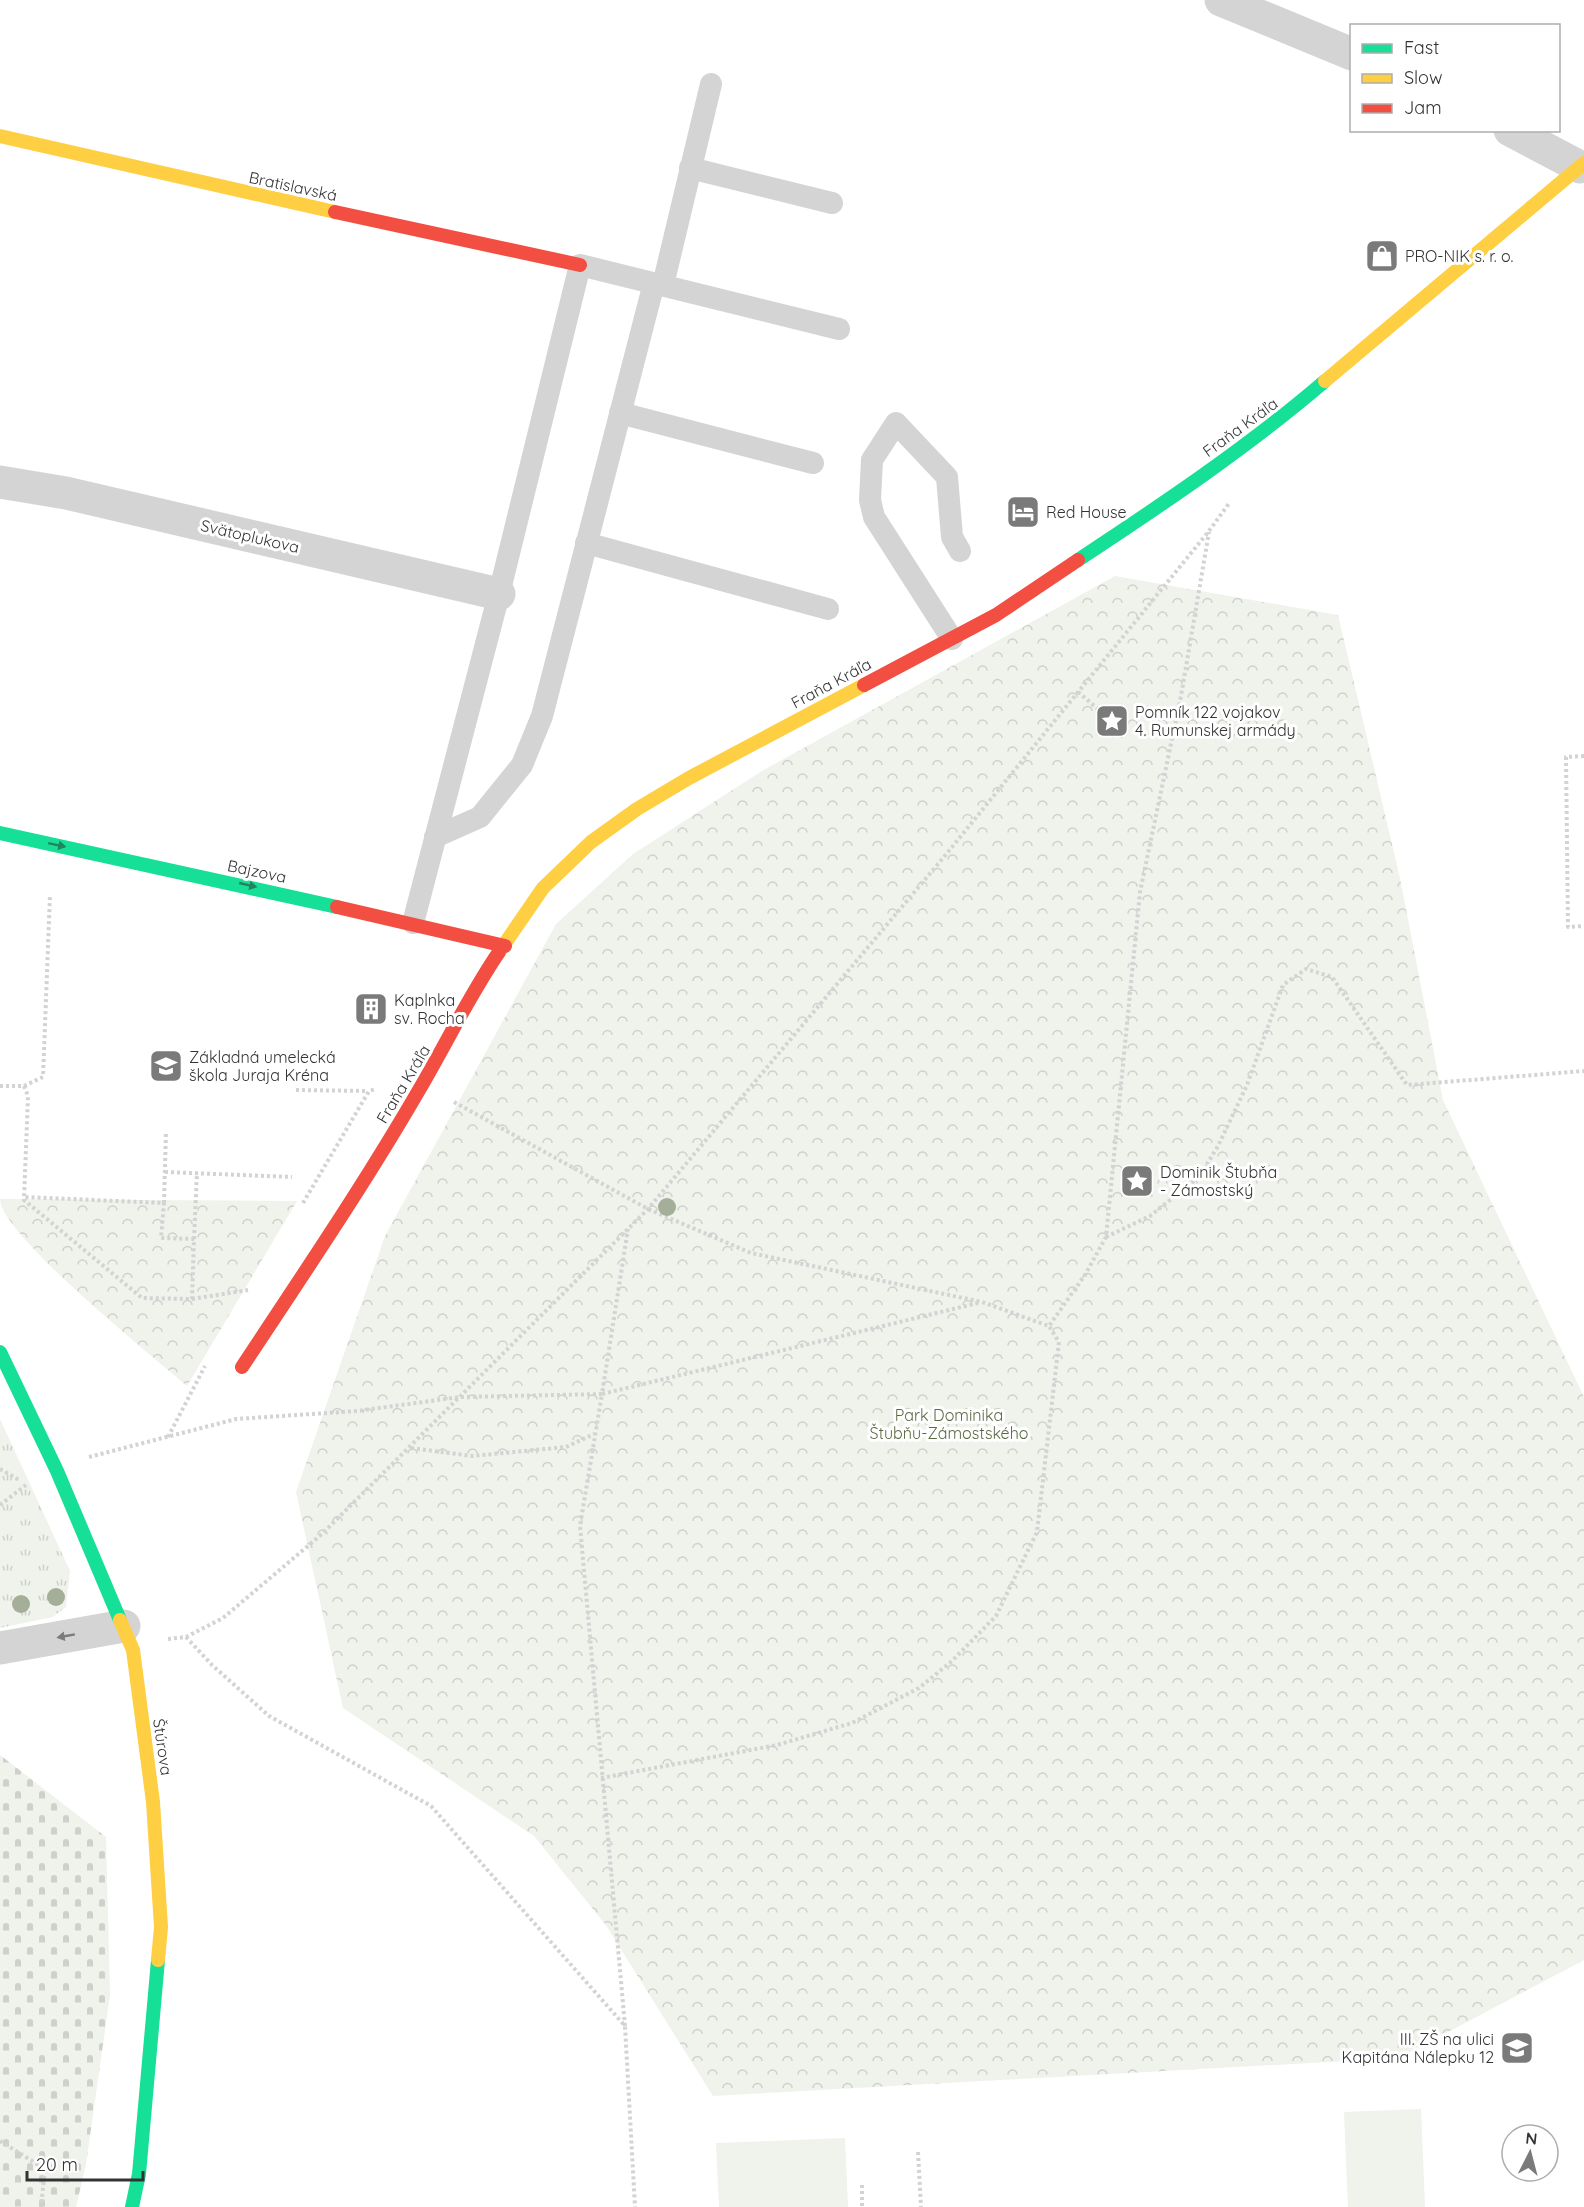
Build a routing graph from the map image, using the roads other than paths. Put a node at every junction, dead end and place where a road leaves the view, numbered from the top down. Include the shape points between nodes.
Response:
1 (1221, 0) edge
2 (1350, 53) edge
3 (711, 84) dead end
4 (1514, 132) edge
5 (0, 136) edge
6 (1582, 165) edge
7 (690, 168) junction
8 (832, 203) dead end
9 (580, 265) junction
10 (658, 284) junction
11 (839, 329) dead end
12 (620, 413) junction
13 (813, 463) dead end
14 (0, 482) edge
15 (586, 543) junction
16 (960, 551) dead end
17 (499, 594) junction
18 (828, 609) dead end
19 (952, 639) junction
20 (0, 833) edge
21 (435, 837) junction
22 (412, 923) junction
23 (505, 946) junction
24 (0, 1352) edge
25 (242, 1367) dead end
26 (9, 1390) edge
27 (123, 1626) junction
28 (0, 1648) edge
29 (132, 2207) edge

1 - 2 street
3 - 7 lane
4 - 6 street
5 - 9 street, Bratislavská
6 - 19 street, Fraňa Kráľa via 1295,407 1162,504 996,615
7 - 8 lane
7 - 10 lane
9 - 10 lane
9 - 17 lane
10 - 11 lane
10 - 12 lane
12 - 13 lane
12 - 15 lane
14 - 17 street, Svätoplukova via 66,493
15 - 18 lane
15 - 21 lane via 542,716 522,765 480,817
16 - 19 lane via 952,537 947,477 896,423 872,460 870,500 874,517
17 - 21 lane
19 - 23 street, Fraňa Kráľa via 637,809 591,842 543,888
20 -> 22 street, Bajzova
21 - 22 lane
22 - 23 street, Bajzova
23 - 25 street, Fraňa Kráľa via 483,976 419,1091 343,1214
24 - 26 street, Štúrova
26 - 27 street, Štúrova via 57,1471
27 -> 28 street
27 - 29 street, Štúrova via 133,1650 153,1802 161,1927 139,2174

